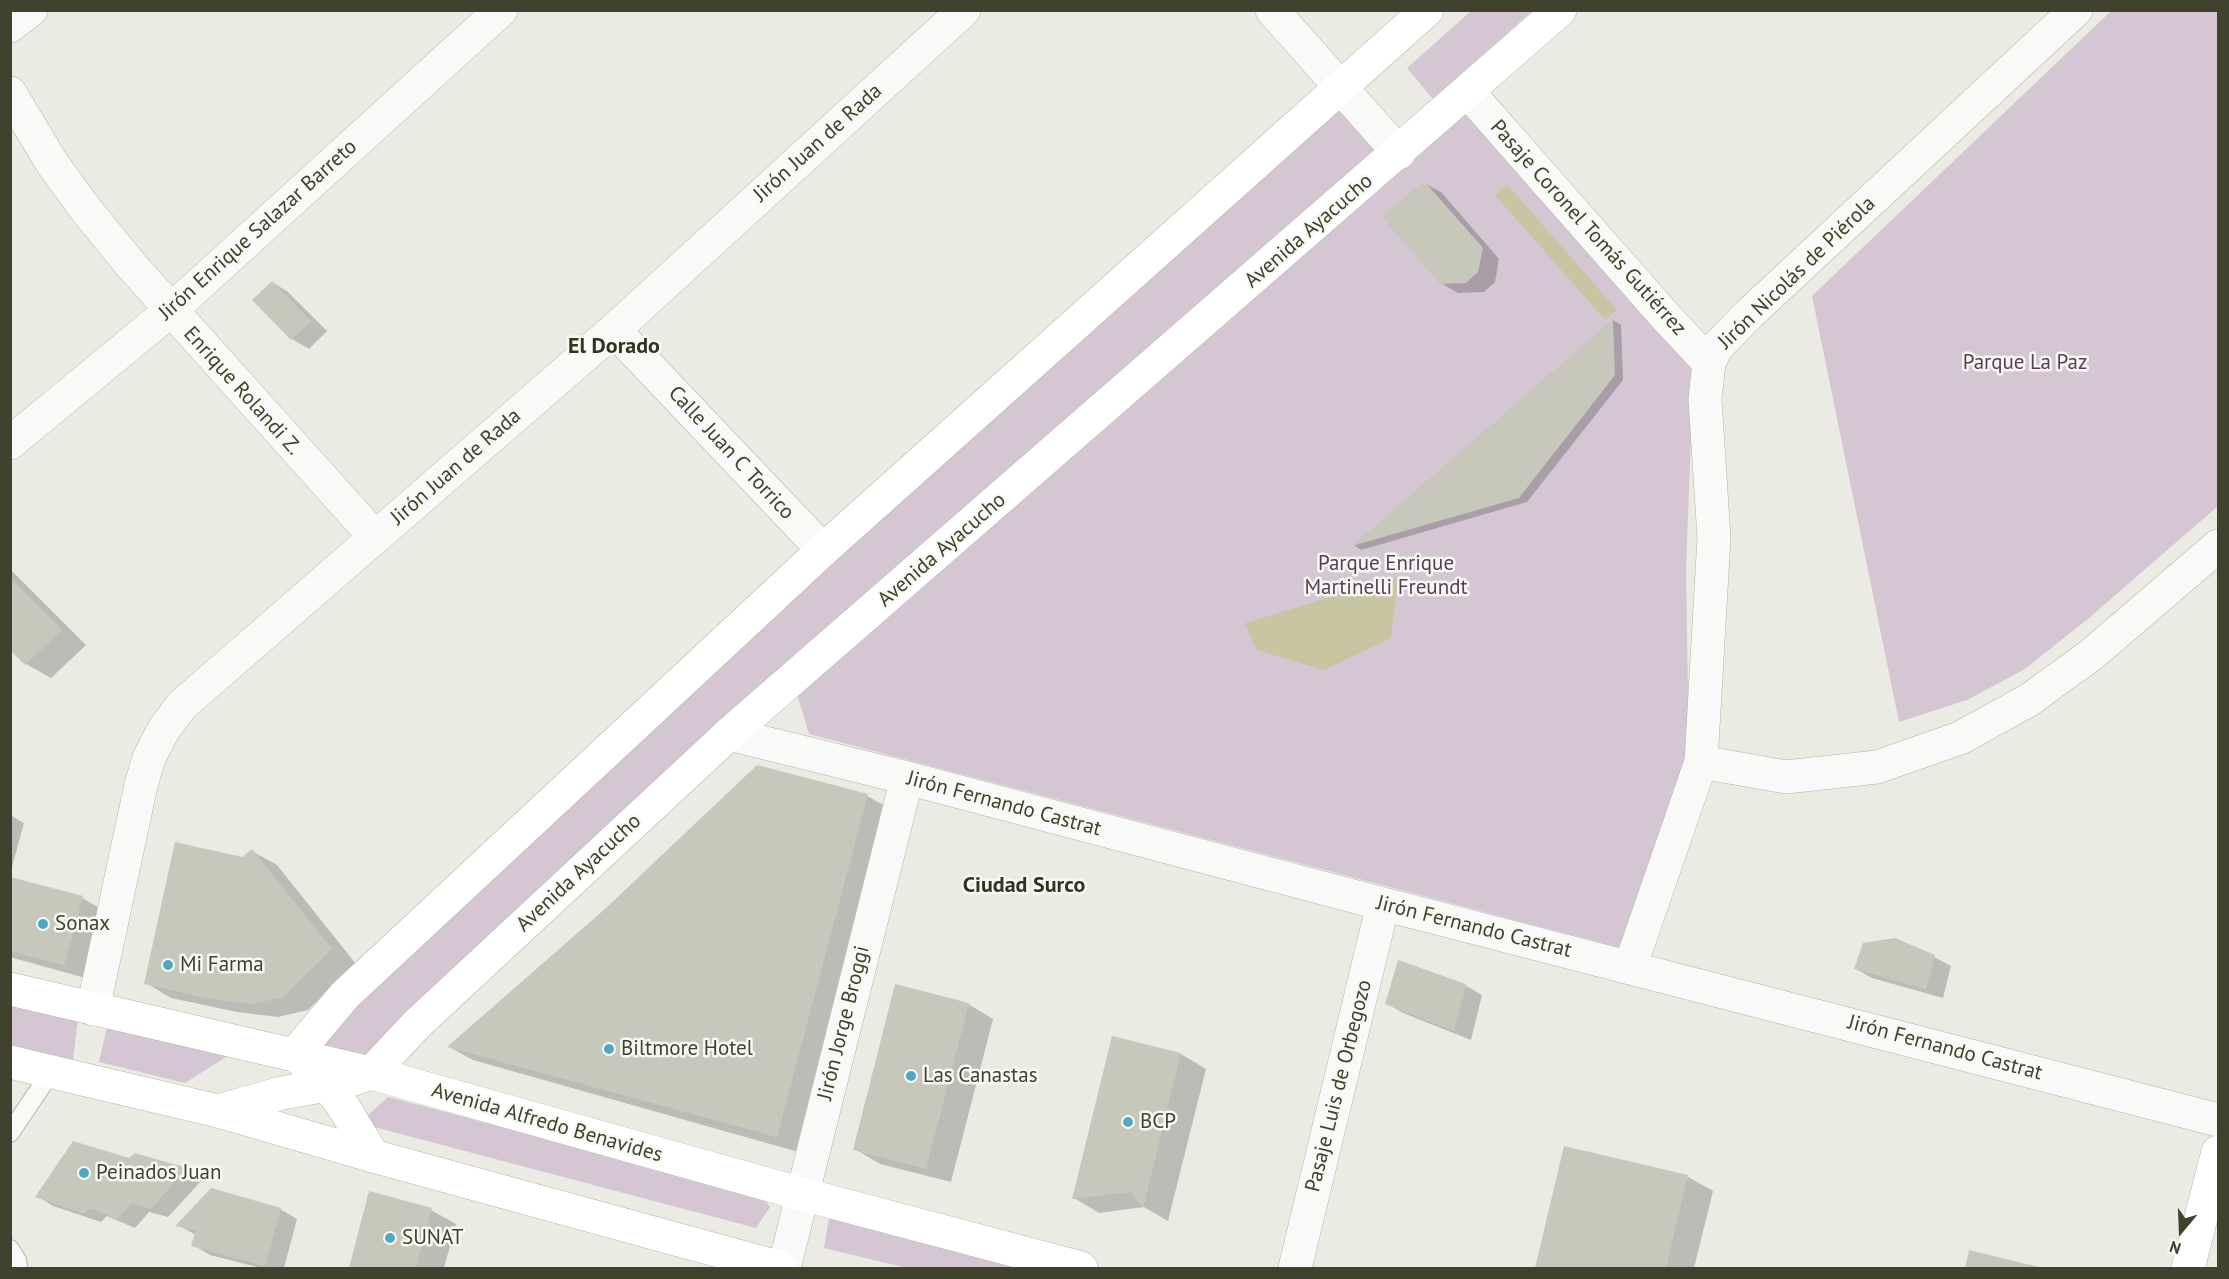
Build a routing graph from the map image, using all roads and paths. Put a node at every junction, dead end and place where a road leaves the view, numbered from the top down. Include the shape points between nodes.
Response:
1 (31, 10) edge
2 (501, 10) edge
3 (964, 10) edge
4 (1272, 10) edge
5 (1427, 10) edge
6 (1560, 10) edge
7 (2076, 10) edge
8 (10, 26) edge
9 (1341, 87) junction
10 (1468, 92) junction
11 (10, 93) edge
12 (1399, 153) junction
13 (170, 311) junction
14 (614, 330) junction
15 (1709, 363) junction
16 (10, 443) edge
17 (375, 537) junction
18 (2218, 546) edge
19 (822, 550) junction
20 (729, 734) junction
21 (1701, 762) junction
22 (907, 778) junction
23 (1383, 904) junction
24 (1630, 966) junction
25 (10, 988) edge
26 (93, 1009) junction
27 (295, 1054) junction
28 (10, 1062) edge
29 (51, 1072) junction
30 (370, 1073) junction
31 (327, 1085) junction
32 (218, 1111) junction
33 (2218, 1120) edge
34 (10, 1133) edge
35 (2218, 1152) edge
36 (373, 1156) junction
37 (802, 1194) junction
38 (10, 1249) edge
39 (18, 1269) edge
40 (783, 1269) edge
41 (1081, 1269) edge
42 (1295, 1269) edge
43 (2188, 1269) edge

1 - 8 street
2 - 13 street, Jirón Enrique Salazar Barreto
3 - 14 street, Jirón Juan de Rada
4 - 9 street
5 - 9 main road
6 - 10 main road, Avenida Ayacucho
7 - 15 street, Jirón Nicolás de Piérola via 1727,335
9 - 12 street
9 - 19 main road
10 - 12 main road, Avenida Ayacucho
10 - 15 street, Pasaje Coronel Tomás Gutiérrez
11 - 13 street, Enrique Rolandi Z. via 83,206
12 - 20 main road, Avenida Ayacucho
13 - 16 street, Jirón Enrique Salazar Barreto
13 - 17 street, Enrique Rolandi Z.
14 - 17 street, Jirón Juan de Rada
14 - 19 street, Calle Juan C Torrico
15 - 21 street, Jirón Nicolás de Piérola via 1704,399 1714,538
17 - 26 street, Jirón Juan de Rada via 182,705 164,729 141,785
18 - 21 street via 2091,655 2030,700 1960,738 1877,767 1785,777
19 - 27 main road via 345,995
20 - 22 street, Jirón Fernando Castrat
20 - 30 main road, Avenida Ayacucho via 417,1024
21 - 24 street, Jirón Nicolás de Piérola
22 - 23 street, Jirón Fernando Castrat
22 - 37 street, Jirón Jorge Broggi
23 - 24 street, Jirón Fernando Castrat
23 - 42 street, Pasaje Luis de Orbegozo
24 - 33 street, Jirón Fernando Castrat
25 - 26 main road, Avenida Alfredo Benavides
26 - 27 main road, Avenida Alfredo Benavides
27 - 30 main road, Avenida Alfredo Benavides
27 - 31 main road
28 - 29 main road
29 - 32 main road
29 - 34 lane
30 - 31 main road, Avenida Ayacucho
30 - 37 main road, Avenida Alfredo Benavides
31 - 32 main road, Avenida Ayacucho
31 - 36 main road
32 - 36 main road
35 - 43 main road
36 - 40 main road
37 - 40 street, Jirón Jorge Broggi
37 - 41 main road, Avenida Alfredo Benavides
38 - 39 lane

